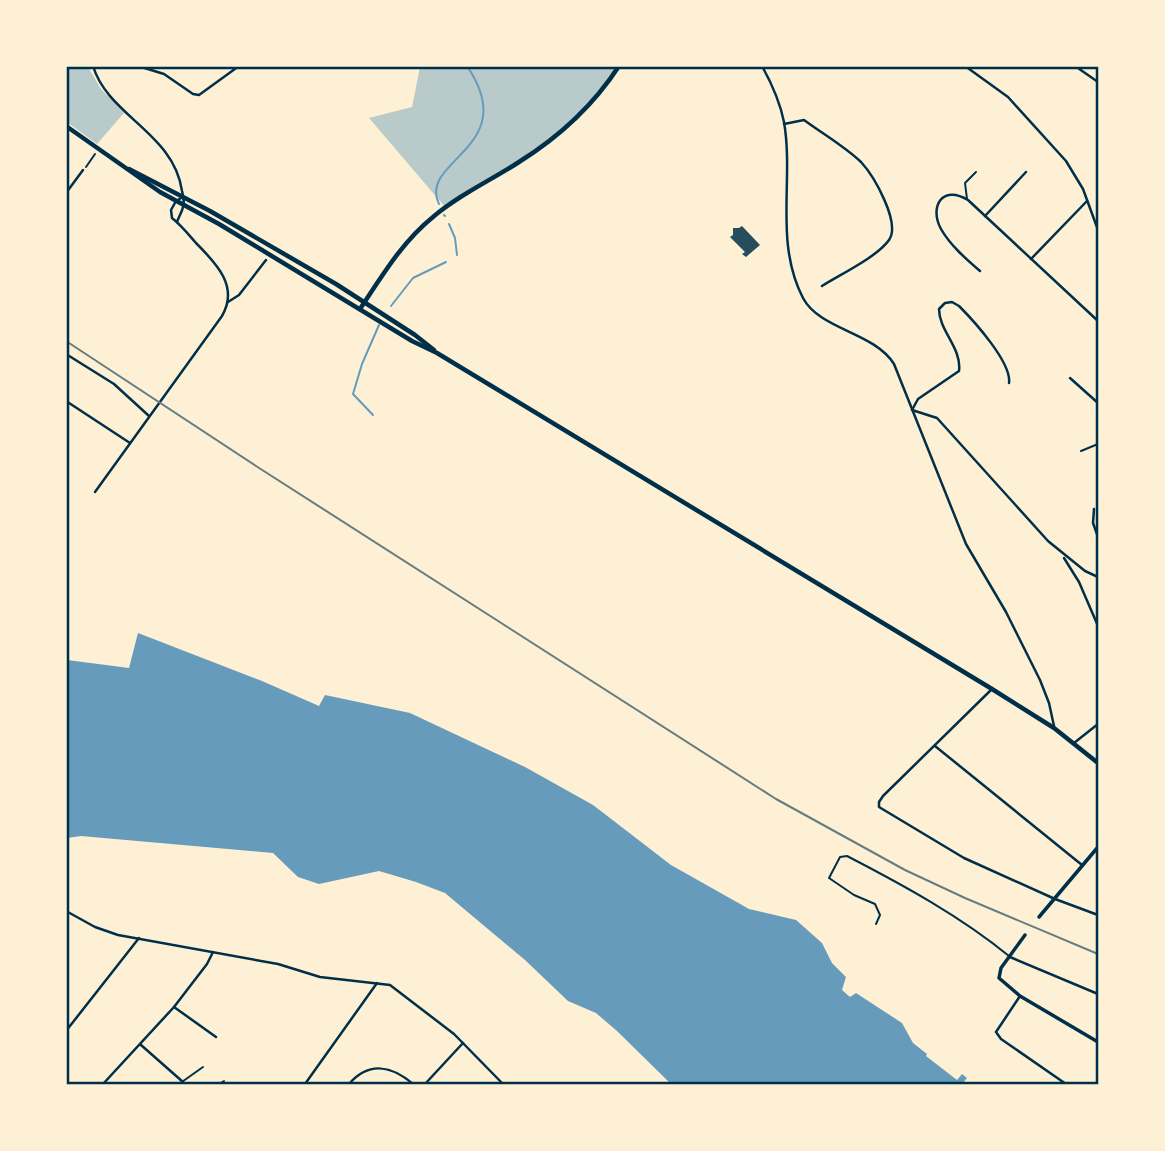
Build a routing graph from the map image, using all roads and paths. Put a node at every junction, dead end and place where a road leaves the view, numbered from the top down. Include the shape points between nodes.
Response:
1 (93, 66) edge
2 (138, 66) edge
3 (239, 66) edge
4 (619, 66) edge
5 (762, 66) edge
6 (965, 66) edge
7 (1075, 66) edge
8 (1098, 82) edge
9 (785, 124) junction
10 (66, 127) edge
11 (98, 149) junction
12 (127, 168) junction
13 (83, 170) joint
14 (976, 172) dead end
15 (1026, 172) dead end
16 (66, 193) edge
17 (183, 197) junction
18 (968, 200) junction
19 (1088, 200) junction
20 (176, 201) junction
21 (184, 205) junction
22 (985, 216) junction
23 (177, 222) junction
24 (1098, 230) edge
25 (1031, 259) junction
26 (266, 260) dead end
27 (980, 271) dead end
28 (822, 286) dead end
29 (228, 302) junction
30 (365, 302) junction
31 (360, 309) junction
32 (1098, 321) edge
33 (437, 353) junction
34 (66, 354) edge
35 (1070, 378) dead end
36 (1009, 383) dead end
37 (66, 401) edge
38 (1098, 403) edge
39 (912, 410) junction
40 (149, 416) junction
41 (130, 443) junction
42 (1098, 444) edge
43 (1081, 451) dead end
44 (95, 492) dead end
45 (1094, 509) dead end
46 (1098, 537) edge
47 (1063, 555) junction
48 (1098, 577) edge
49 (1098, 626) edge
50 (992, 689) junction
51 (1098, 724) edge
52 (1054, 728) junction
53 (1074, 743) junction
54 (935, 746) junction
55 (1098, 763) edge
56 (1098, 847) edge
57 (1083, 866) junction
58 (1055, 899) junction
59 (66, 911) edge
60 (1098, 915) edge
61 (1039, 917) dead end
62 (876, 924) dead end
63 (1025, 935) dead end
64 (139, 938) junction
65 (213, 952) junction
66 (1010, 957) junction
67 (377, 983) junction
68 (1098, 994) edge
69 (1020, 996) junction
70 (174, 1007) junction
71 (66, 1031) edge
72 (216, 1037) dead end
73 (463, 1042) junction
74 (1098, 1042) edge
75 (141, 1045) junction
76 (203, 1067) dead end
77 (224, 1081) dead end
78 (183, 1082) junction
79 (103, 1084) edge
80 (179, 1084) edge
81 (219, 1084) edge
82 (305, 1084) edge
83 (349, 1084) edge
84 (413, 1084) edge
85 (425, 1084) edge
86 (503, 1084) edge
87 (1066, 1084) edge

1 - 17 street via 105,88 169,155
2 - 3 street via 164,74 193,94
4 - 30 main road via 555,138 424,224
5 - 9 street
6 - 19 street via 1019,107 1066,161
7 - 8 street
9 - 28 street via 804,120 854,156 867,170 893,224 891,237 882,247
9 - 39 street via 787,246 803,298 824,317 887,355
10 - 11 main road
11 - 12 main road
11 - 13 path
12 - 17 main road
12 - 20 main road
13 - 16 street
14 - 18 lane via 965,183
15 - 22 street
17 - 20 street
17 - 21 street
17 - 30 main road
18 - 22 street
18 - 27 street via 945,195 938,204 937,218 946,238
19 - 24 street
19 - 25 street
20 - 21 main road
20 - 23 street via 170,214
21 - 23 street
21 - 31 main road
22 - 25 street
23 - 29 street via 219,266
25 - 32 street
26 - 29 street
29 - 40 street
30 - 31 main road
30 - 33 main road
31 - 33 main road
33 - 50 main road
34 - 40 street via 114,384
35 - 38 street
36 - 39 street via 993,346 959,306 945,303 939,309 940,318 957,354 959,370 918,399
37 - 41 street
39 - 47 street via 937,418 949,429
39 - 52 street via 972,557 1040,680
40 - 41 street
41 - 44 street
42 - 43 lane
45 - 46 street
47 - 48 street
47 - 49 street
50 - 52 main road
50 - 54 street
51 - 53 street
52 - 53 main road
53 - 55 main road
54 - 57 street
54 - 58 street via 883,796 881,810 964,858
56 - 57 street
57 - 58 street
58 - 60 street
58 - 61 street
59 - 64 street via 107,932
62 - 66 lane via 880,915 875,904 830,878 840,857 847,856 904,886
63 - 66 street
64 - 65 street
64 - 71 street
65 - 67 street via 320,976
65 - 70 street
66 - 68 street
66 - 69 street via 999,978
67 - 73 street via 394,988
67 - 82 street
69 - 74 street
69 - 87 street via 996,1032
70 - 72 street
70 - 75 street
73 - 85 street
73 - 86 street
75 - 78 street
75 - 79 street
76 - 78 lane
77 - 81 lane
78 - 80 lane
83 - 84 street via 363,1072 389,1069

